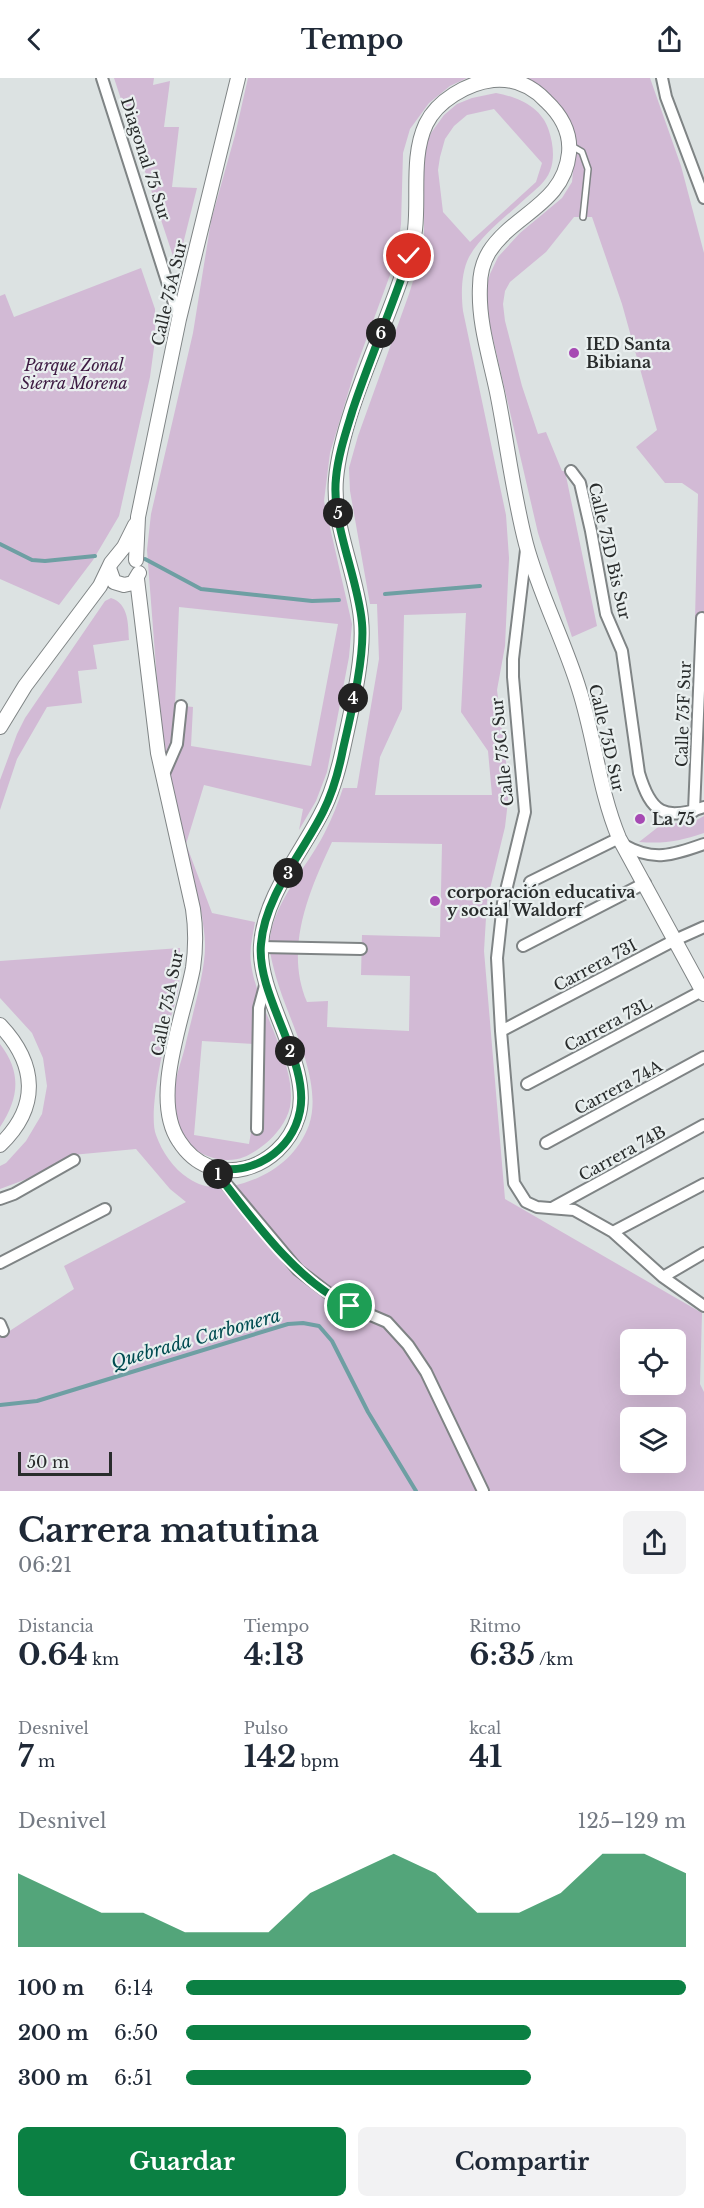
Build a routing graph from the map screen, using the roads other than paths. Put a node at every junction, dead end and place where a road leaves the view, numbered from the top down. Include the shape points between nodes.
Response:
1 (102, 78) edge
2 (238, 78) edge
3 (662, 78) edge
4 (569, 150) junction
5 (704, 198) edge
6 (583, 217) dead end
7 (179, 319) junction
8 (571, 471) dead end
9 (138, 517) junction
10 (527, 546) junction
11 (117, 556) junction
12 (136, 560) junction
13 (109, 568) junction
14 (126, 582) junction
15 (91, 598) junction
16 (702, 618) dead end
17 (181, 706) dead end
18 (0, 727) edge
19 (163, 776) junction
20 (699, 809) edge
21 (621, 842) junction
22 (704, 844) edge
23 (530, 882) dead end
24 (645, 883) junction
25 (704, 927) edge
26 (675, 940) junction
27 (523, 946) dead end
28 (261, 947) junction
29 (361, 949) dead end
30 (266, 982) junction
31 (703, 992) edge
32 (0, 1025) edge
33 (501, 1031) junction
34 (704, 1057) edge
35 (527, 1084) dead end
36 (704, 1125) edge
37 (257, 1129) dead end
38 (546, 1143) dead end
39 (0, 1145) edge
40 (74, 1160) dead end
41 (212, 1167) junction
42 (704, 1184) edge
43 (0, 1199) edge
44 (554, 1207) junction
45 (105, 1209) dead end
46 (613, 1232) junction
47 (704, 1253) edge
48 (0, 1263) edge
49 (663, 1277) junction
50 (704, 1306) edge
51 (483, 1491) edge

1 - 7 street, Diagonal 75 Sur
2 - 7 street, Calle 75A Sur
3 - 5 street
4 - 6 lane via 582,152 588,169
4 - 10 street, Calle 75C Sur via 558,187 486,256 480,285 488,352
4 - 28 street via 566,127 554,109 538,92 516,81 495,80 460,91 436,108 423,132 415,230 409,256 359,392 336,480 339,520 362,624 360,658 343,749 326,804 275,896
7 - 9 street, Calle 75A Sur
8 - 20 street, Calle 75D Bis Sur via 580,483 606,614 622,651 643,786 661,812
9 - 11 street, Calle 75A Sur
9 - 12 street, Calle 75A Sur
10 - 21 street, Calle 75D Sur via 578,683 605,801
10 - 33 street, Calle 75C Sur via 513,668 525,812 499,932
11 - 12 street via 128,555
11 - 13 street
12 - 14 street via 140,570
13 - 14 street via 111,578
13 - 15 street
14 - 15 street
14 - 19 street, Calle 75A Sur via 141,617
15 - 18 street via 25,686
16 - 20 street, Calle 75F Sur
17 - 19 street via 177,744
19 - 41 street, Calle 75A Sur via 196,933 171,1064 168,1115 186,1151
21 - 22 street via 648,856
21 - 23 street
21 - 24 street, Calle 75D Sur
24 - 26 street, Calle 75D Sur
24 - 27 street
25 - 26 street, Carrera 73I
26 - 31 street, Calle 75D Sur
26 - 33 street, Carrera 73I
28 - 29 street
28 - 30 street
30 - 37 street via 259,1008
30 - 41 street via 297,1071 300,1111 287,1139 275,1153 249,1168 226,1171
31 - 35 street, Carrera 73L
32 - 39 street via 20,1048 30,1085 19,1123
33 - 44 street, Calle 75C Sur via 514,1183 526,1202
34 - 38 street, Carrera 74A
36 - 44 street, Carrera 74B
40 - 43 street
41 - 51 street via 298,1270 340,1302 387,1322 403,1339 426,1372
42 - 46 street
44 - 46 street, Calle 75C Sur via 574,1210
45 - 48 street
46 - 49 street, Calle 75C Sur
47 - 49 street
49 - 50 street, Calle 75C Sur

